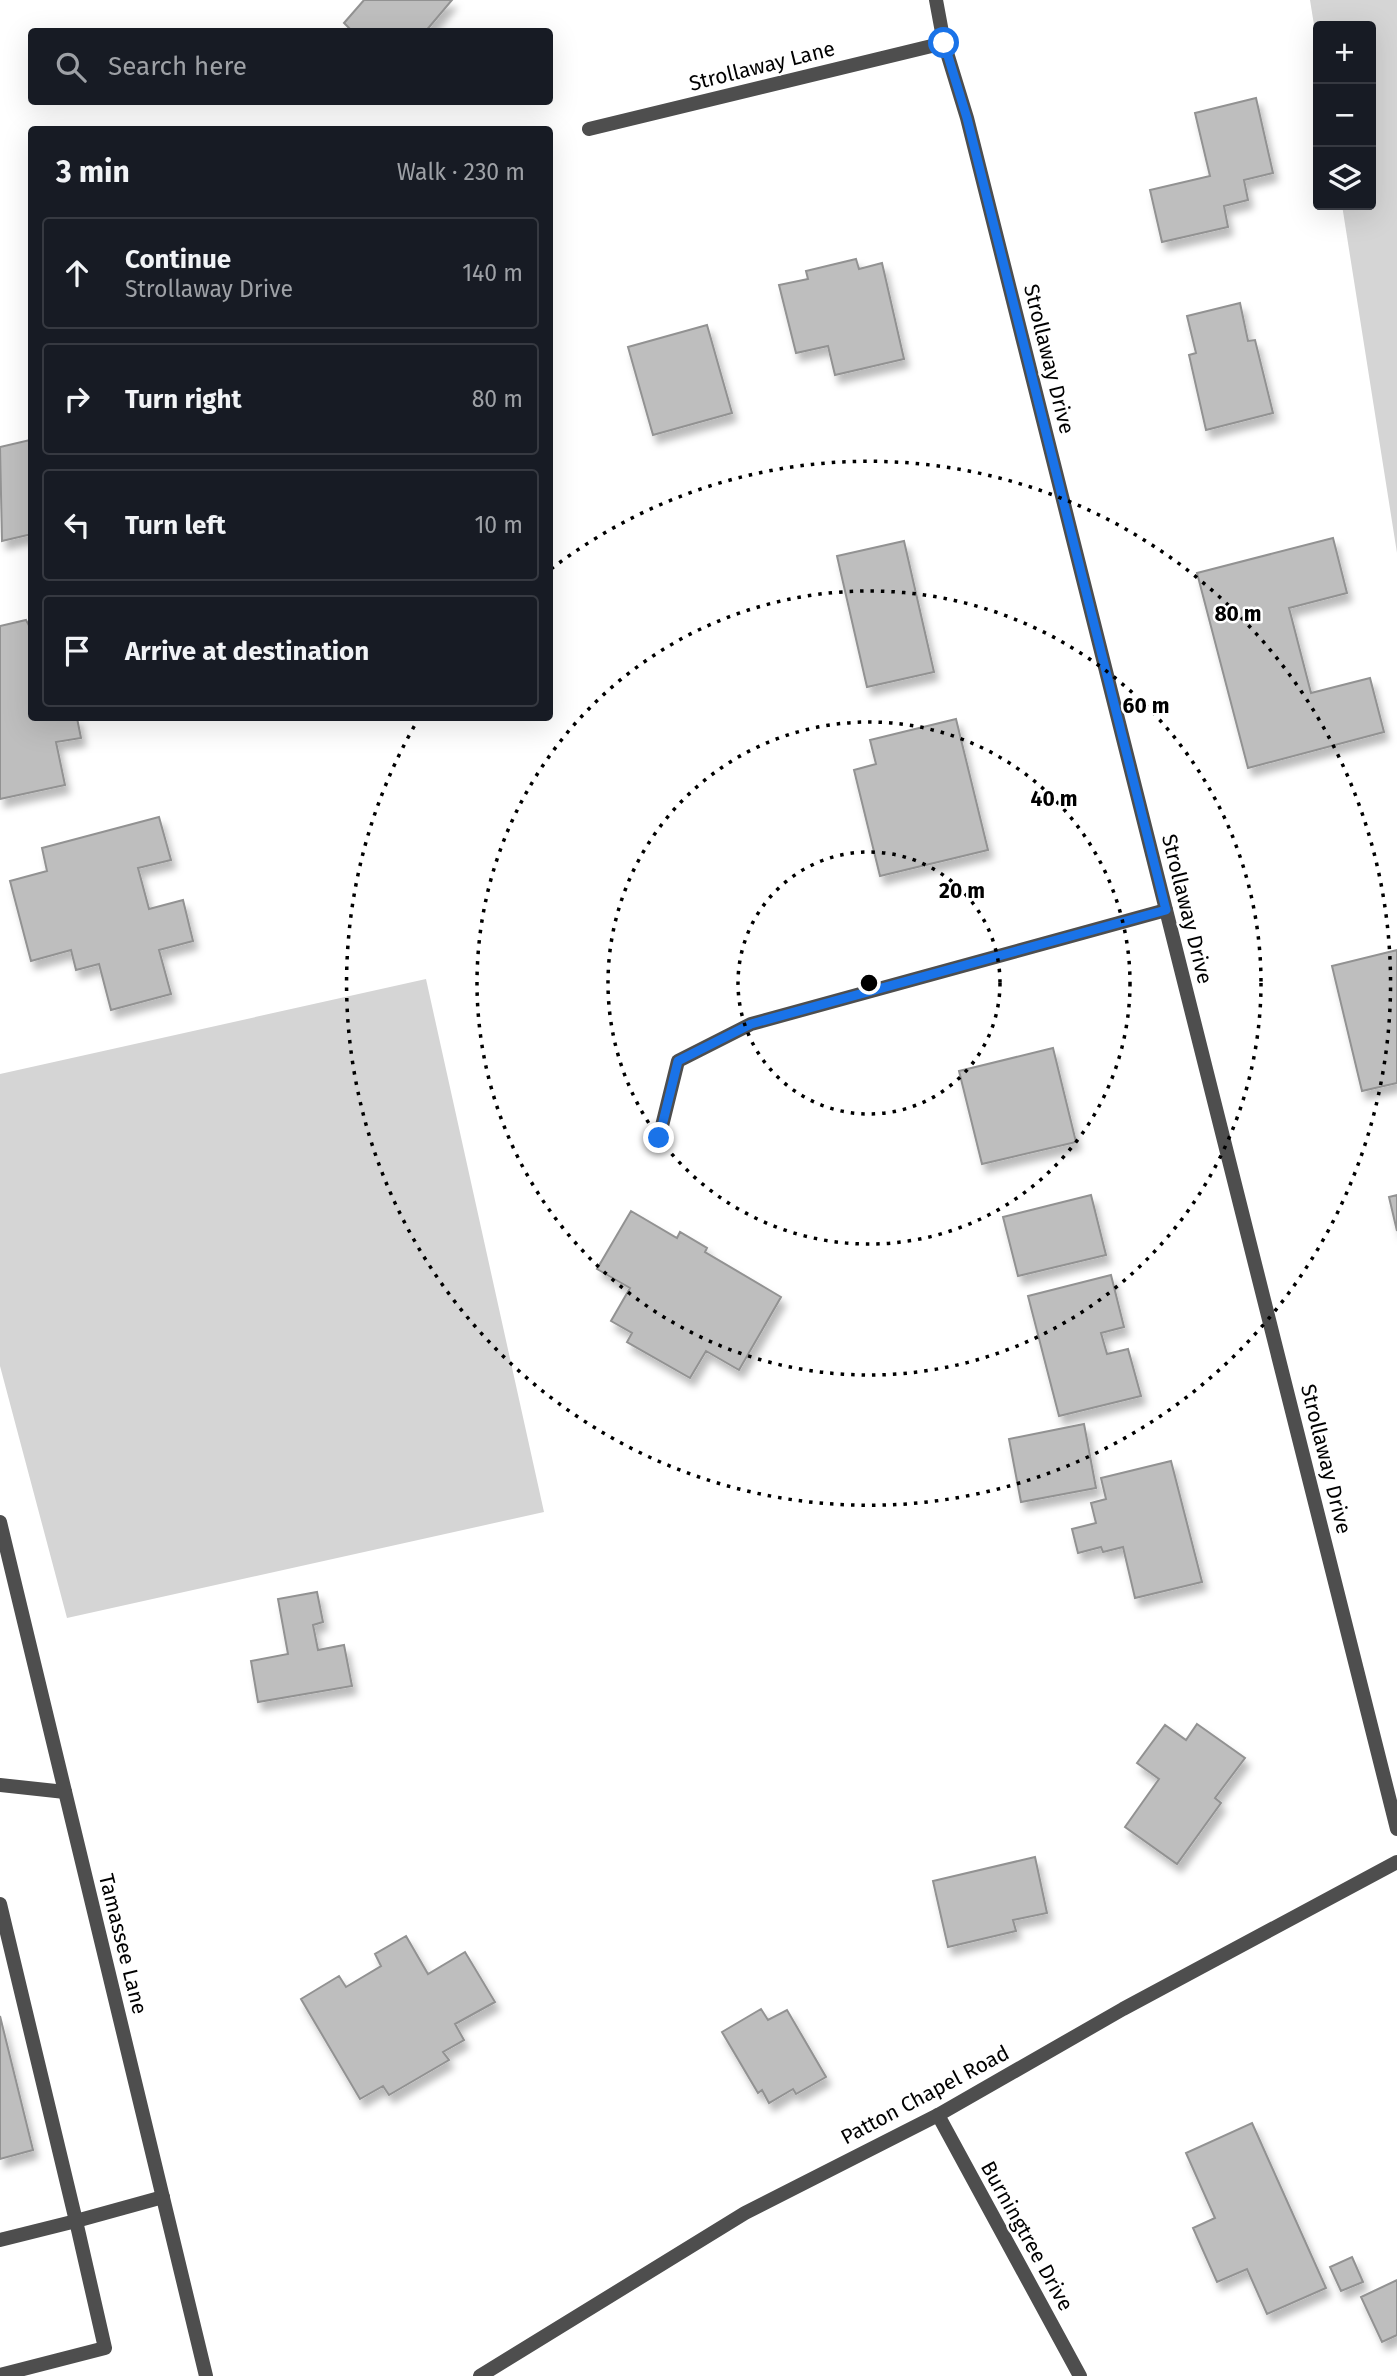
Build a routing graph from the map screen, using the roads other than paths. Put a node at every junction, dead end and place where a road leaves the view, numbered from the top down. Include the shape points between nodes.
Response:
1 (936, 0) edge
2 (944, 43) junction
3 (589, 129) dead end
4 (1166, 910) junction
5 (659, 1138) dead end
6 (0, 1521) edge
7 (0, 1785) edge
8 (65, 1793) junction
9 (1397, 1829) edge
10 (1397, 1862) edge
11 (0, 1904) edge
12 (937, 2115) junction
13 (163, 2197) junction
14 (76, 2221) junction
15 (0, 2240) edge
16 (0, 2375) edge
17 (206, 2376) edge
18 (480, 2376) edge
19 (1080, 2376) edge

1 - 2 street, Strollaway Drive
2 - 3 street, Strollaway Lane
2 - 4 street, Strollaway Drive
4 - 5 street via 751,1024 678,1061
4 - 9 street, Strollaway Drive
6 - 8 street, Tamassee Lane
7 - 8 street
8 - 13 street, Tamassee Lane
10 - 12 street, Patton Chapel Road
11 - 14 street
12 - 18 street, Patton Chapel Road via 745,2213
12 - 19 street, Burningtree Drive
13 - 14 street
13 - 17 street, Tamassee Lane
14 - 15 street
14 - 16 street via 104,2348

